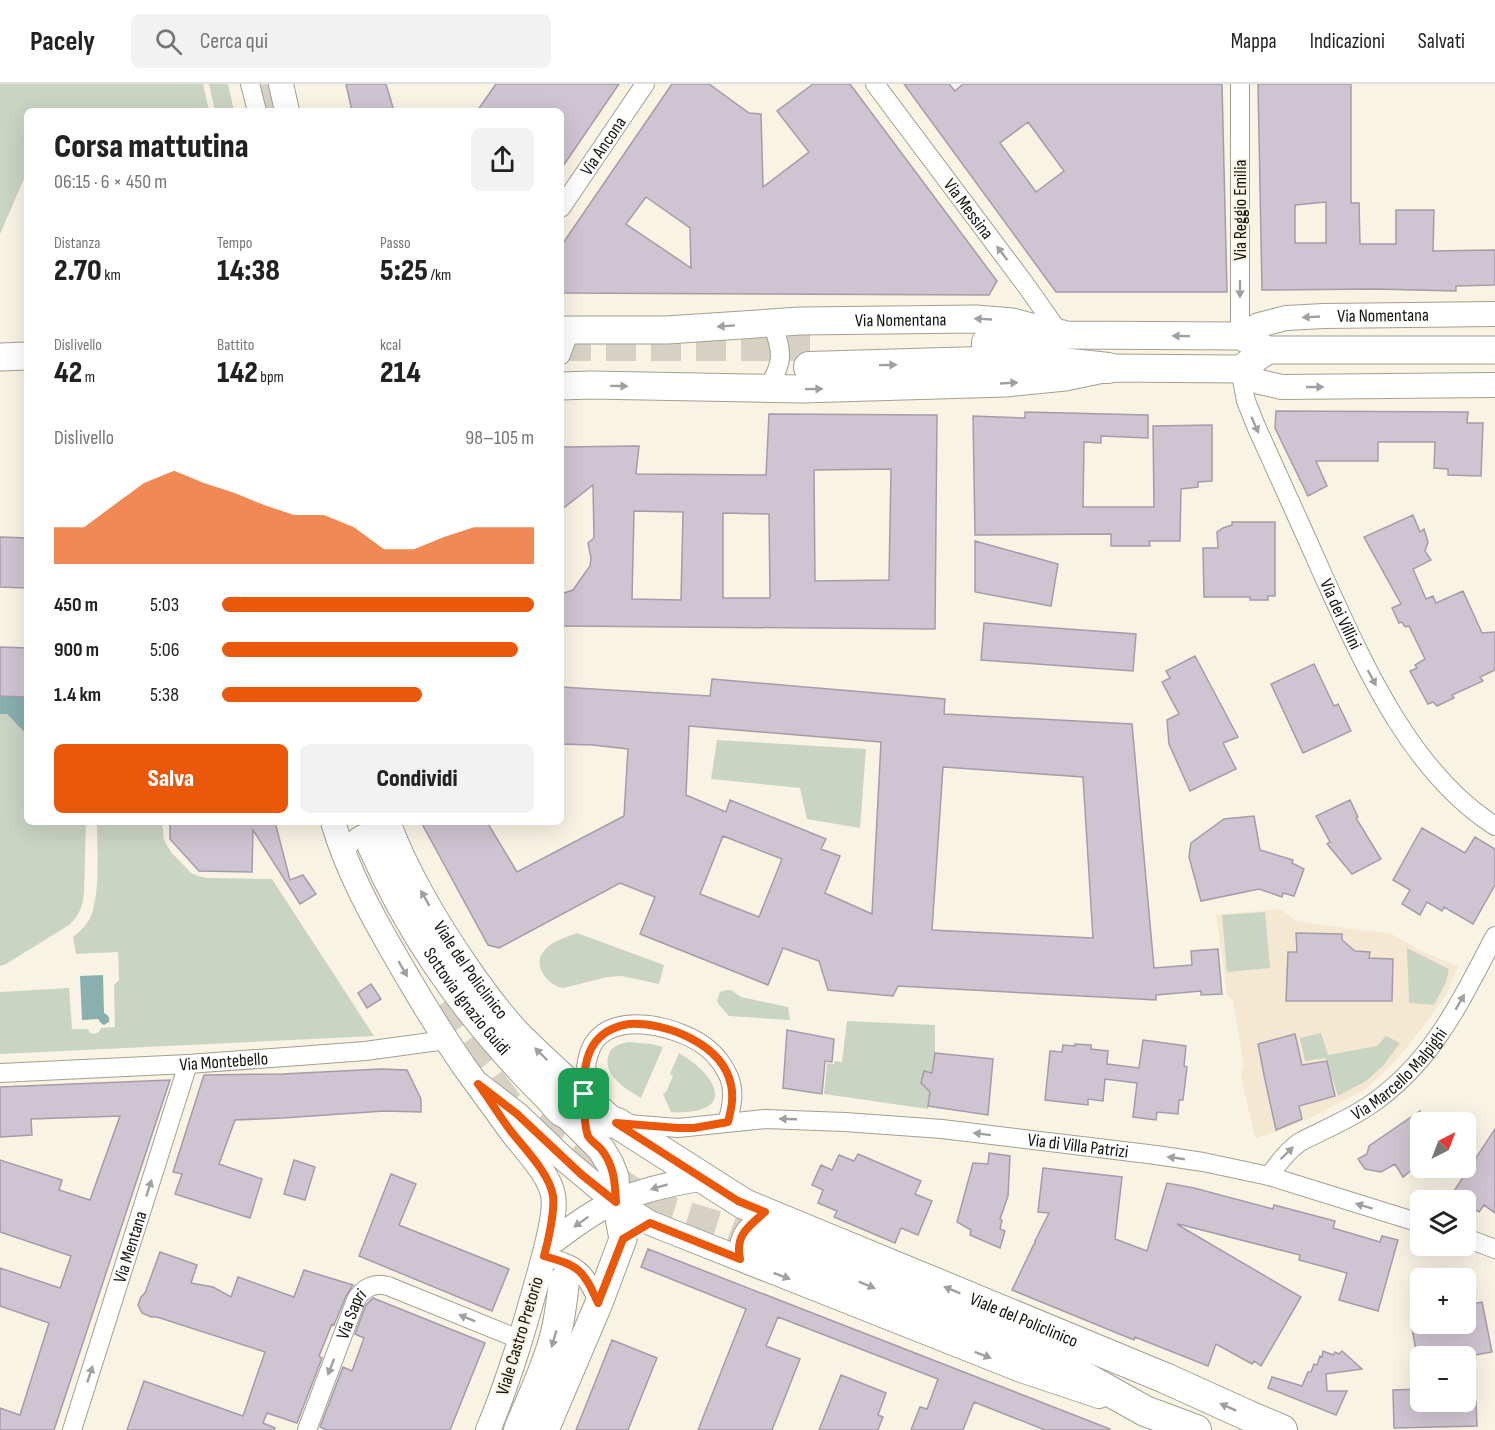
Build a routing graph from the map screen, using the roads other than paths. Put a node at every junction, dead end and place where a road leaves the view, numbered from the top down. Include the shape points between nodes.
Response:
1 (250, 84) edge
2 (281, 84) edge
3 (645, 84) edge
4 (875, 84) edge
5 (1240, 84) edge
6 (256, 108) edge
7 (286, 108) edge
8 (564, 204) edge
9 (1495, 314) edge
10 (772, 323) junction
11 (566, 330) edge
12 (1061, 335) junction
13 (1240, 336) junction
14 (564, 347) edge
15 (1268, 350) junction
16 (1495, 350) edge
17 (24, 356) edge
18 (0, 357) edge
19 (1108, 368) junction
20 (1240, 369) junction
21 (565, 379) edge
22 (1495, 385) edge
23 (767, 389) junction
24 (334, 825) edge
25 (1495, 826) edge
26 (385, 835) edge
27 (343, 856) junction
28 (1495, 936) edge
29 (446, 1040) junction
30 (188, 1064) junction
31 (0, 1073) edge
32 (478, 1084) junction
33 (580, 1115) junction
34 (728, 1122) junction
35 (616, 1123) junction
36 (1269, 1176) junction
37 (703, 1178) junction
38 (616, 1202) junction
39 (765, 1212) junction
40 (1410, 1220) edge
41 (650, 1223) junction
42 (623, 1239) junction
43 (1476, 1242) edge
44 (1495, 1249) edge
45 (747, 1250) junction
46 (545, 1251) junction
47 (564, 1281) dead end
48 (598, 1303) junction
49 (521, 1340) junction
50 (72, 1430) edge
51 (307, 1430) edge
52 (488, 1430) edge
53 (519, 1430) edge
54 (545, 1430) edge
55 (1196, 1430) edge
56 (1282, 1430) edge

1 - 6 street
2 - 7 street
3 - 8 street, Via Ancona
12 -> 4 street, Via Messina
5 -> 13 street, Via Reggio Emilia
9 -> 13 street, Via Nomentana via 1286,318 1259,325
10 -> 11 main road, Via Nomentana via 667,330
12 -> 10 main road, Via Nomentana via 1012,322 976,319
10 - 23 street via 781,355
11 - 14 street
13 -> 12 main road, Via Nomentana
12 -> 19 main road via 809,357 1012,361
13 - 15 main road, Via Nomentana
15 - 16 main road, Via Nomentana
15 - 20 main road
17 - 18 main road
19 - 20 main road
23 -> 19 main road via 1006,383
20 -> 22 street via 1260,382 1282,387
20 -> 25 street, Via dei Villini via 1256,426 1373,680 1440,780
21 -> 23 main road via 591,385
24 - 27 street
26 - 27 street via 374,831 363,834 349,844
33 -> 26 main road, Sottovia Ignazio Guidi via 504,1050 451,984 391,886
27 -> 29 street via 387,942
36 -> 28 street, Via Marcello Malpighi via 1300,1142 1367,1107 1411,1071 1444,1029
29 - 30 street, Via Montebello via 365,1051
29 - 32 street
30 - 31 street, Via Montebello
50 -> 30 street, Via Mentana
32 - 38 street
32 - 46 street, Viale Castro Pretorio via 541,1169 551,1189 553,1205
33 - 34 street via 593,1045 616,1027 638,1024 677,1033 712,1053 722,1064 732,1087
33 - 35 main road, Viale del Policlinico
33 - 38 main road via 610,1164
34 - 35 street via 694,1128
36 -> 34 street, Via di Villa Patrizi via 1203,1162 942,1129 786,1119
35 - 37 main road, Viale del Policlinico
40 -> 36 street, Via di Villa Patrizi
37 -> 38 street via 664,1185
37 - 39 main road, Viale del Policlinico via 738,1201
38 - 41 street
38 - 42 main road
38 -> 46 street via 589,1216
39 - 45 street via 741,1236 739,1245
56 -> 39 main road, Viale del Policlinico
41 - 42 street
41 - 45 street
42 - 48 main road
43 - 44 street
45 -> 55 main road via 1054,1360 1145,1411
46 - 48 street via 579,1270
46 - 49 street, Viale Castro Pretorio
47 -> 53 main road via 555,1339
48 - 54 main road
49 -> 51 street, Via Sapri via 376,1284 356,1300
49 - 52 street, Viale Castro Pretorio

